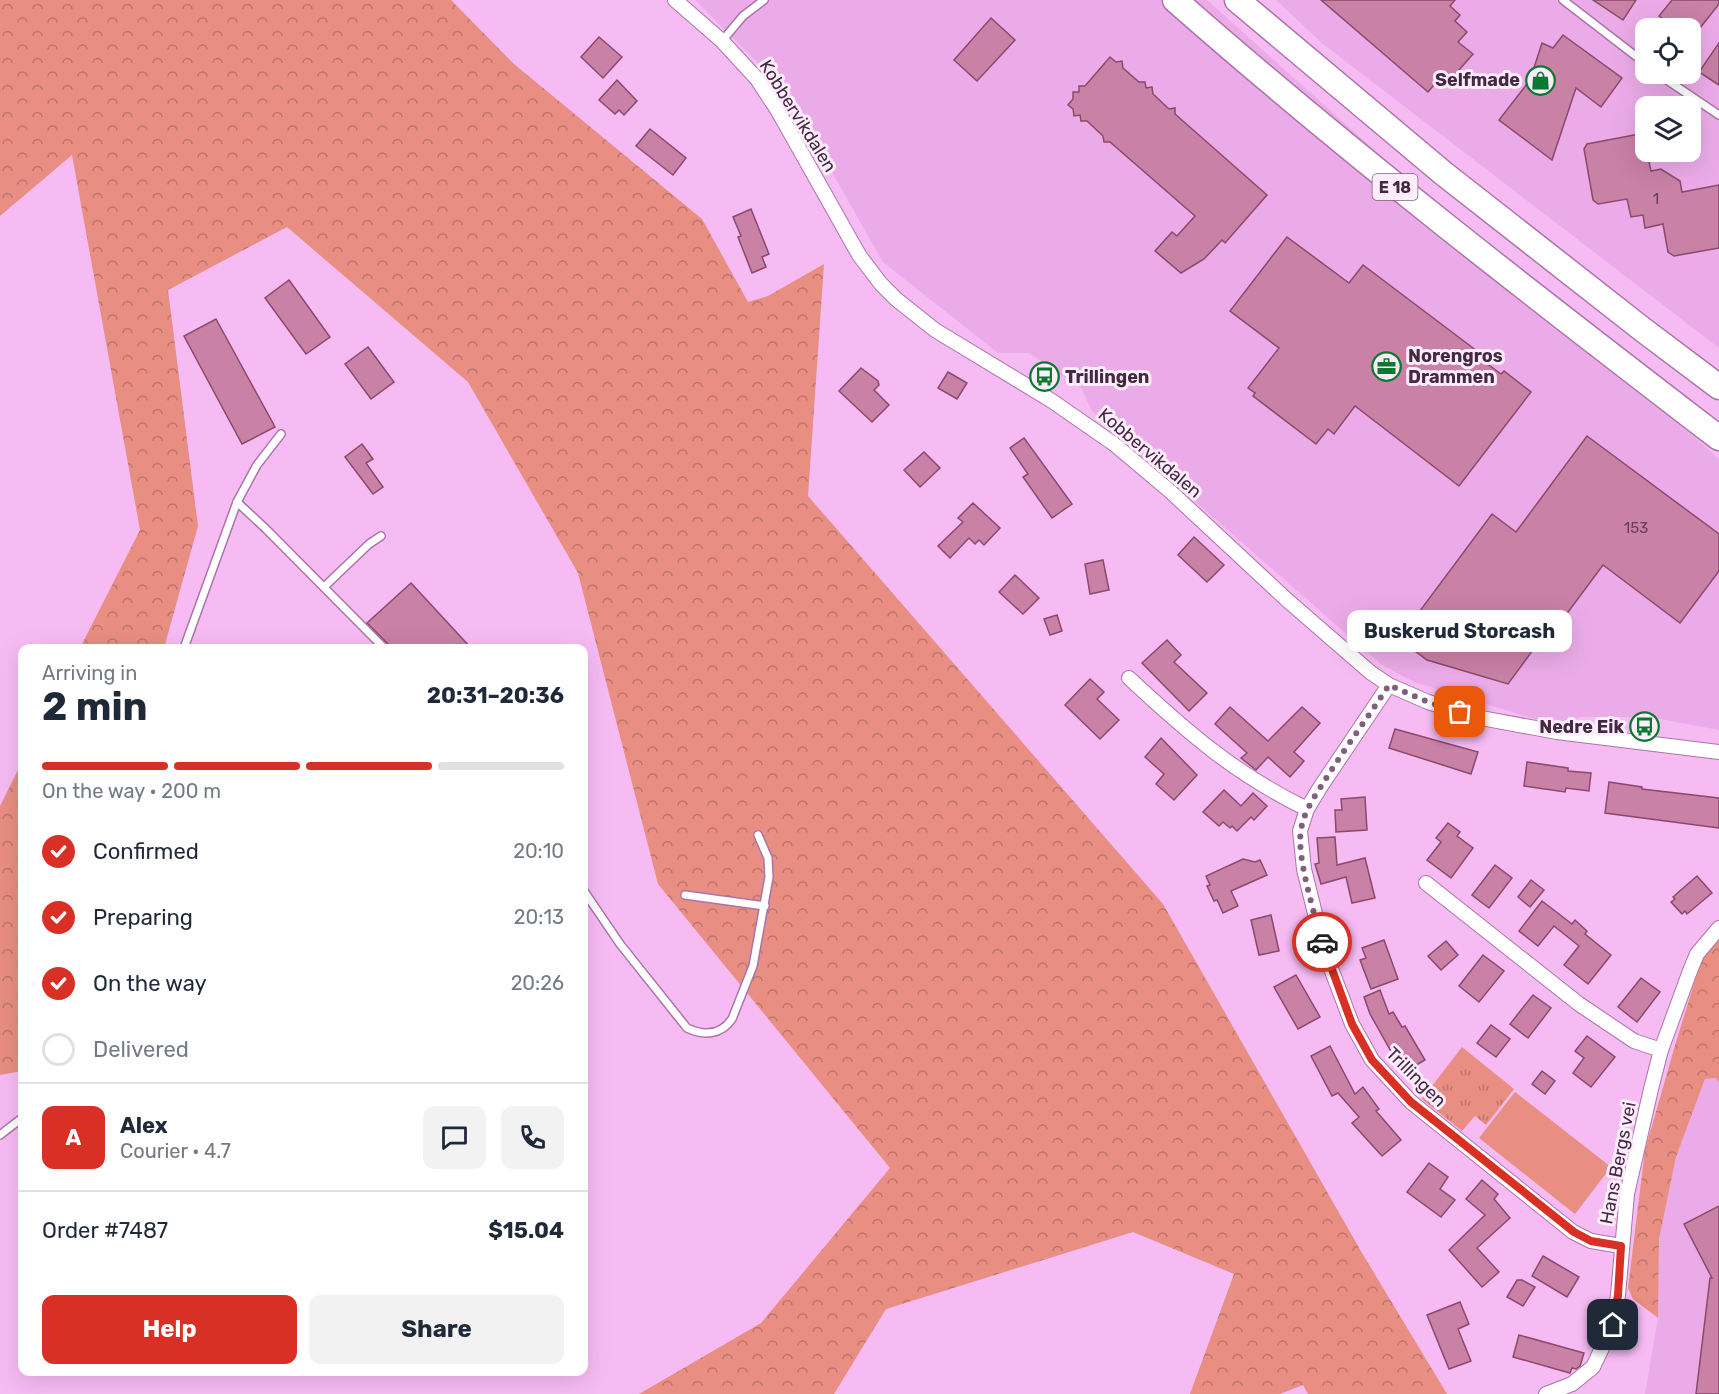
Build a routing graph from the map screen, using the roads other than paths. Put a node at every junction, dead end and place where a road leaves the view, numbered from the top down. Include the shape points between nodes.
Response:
1 (675, 0) edge
2 (764, 0) edge
3 (1175, 0) edge
4 (1237, 0) edge
5 (1563, 0) edge
6 (722, 41) junction
7 (1635, 56) edge
8 (1673, 84) edge
9 (1719, 115) edge
10 (1719, 387) edge
11 (281, 434) dead end
12 (1719, 438) edge
13 (237, 502) junction
14 (381, 536) dead end
15 (324, 587) junction
16 (185, 644) edge
17 (380, 644) edge
18 (1129, 678) dead end
19 (1389, 685) junction
20 (1719, 752) edge
21 (1307, 809) junction
22 (758, 835) dead end
23 (1426, 883) dead end
24 (685, 895) dead end
25 (588, 897) edge
26 (765, 906) junction
27 (1719, 928) edge
28 (1661, 1050) junction
29 (18, 1121) edge
30 (0, 1135) edge
31 (1621, 1246) junction
32 (1545, 1394) edge

1 - 6 street, Kobbervikdalen
2 - 6 lane via 743,16
3 - 12 highway, E 18 via 1420,207
4 - 10 highway, E 18 via 1443,172
5 - 7 lane
6 - 19 street, Kobbervikdalen via 757,79 859,255 896,299 935,330 1052,400 1114,444 1330,639
8 - 9 lane
11 - 13 lane
13 - 15 lane
13 - 16 lane
14 - 15 lane
15 - 17 lane
18 - 21 street via 1214,754
19 - 20 street, Kobbervikdalen via 1476,717 1557,732
19 - 21 street, Trillingen
21 - 31 street, Trillingen via 1300,831 1301,845 1324,950 1352,1024 1372,1060 1411,1102 1556,1220 1591,1241
22 - 26 lane via 768,858
23 - 28 street via 1579,1004 1634,1041
24 - 26 lane
25 - 26 lane via 687,1028 710,1034 728,1025 736,1012 753,966
27 - 28 street, Hans Bergs vei via 1697,954
28 - 31 street, Hans Bergs vei via 1627,1194
29 - 30 lane
31 - 32 street, Hans Bergs vei via 1613,1325 1599,1356 1584,1376

